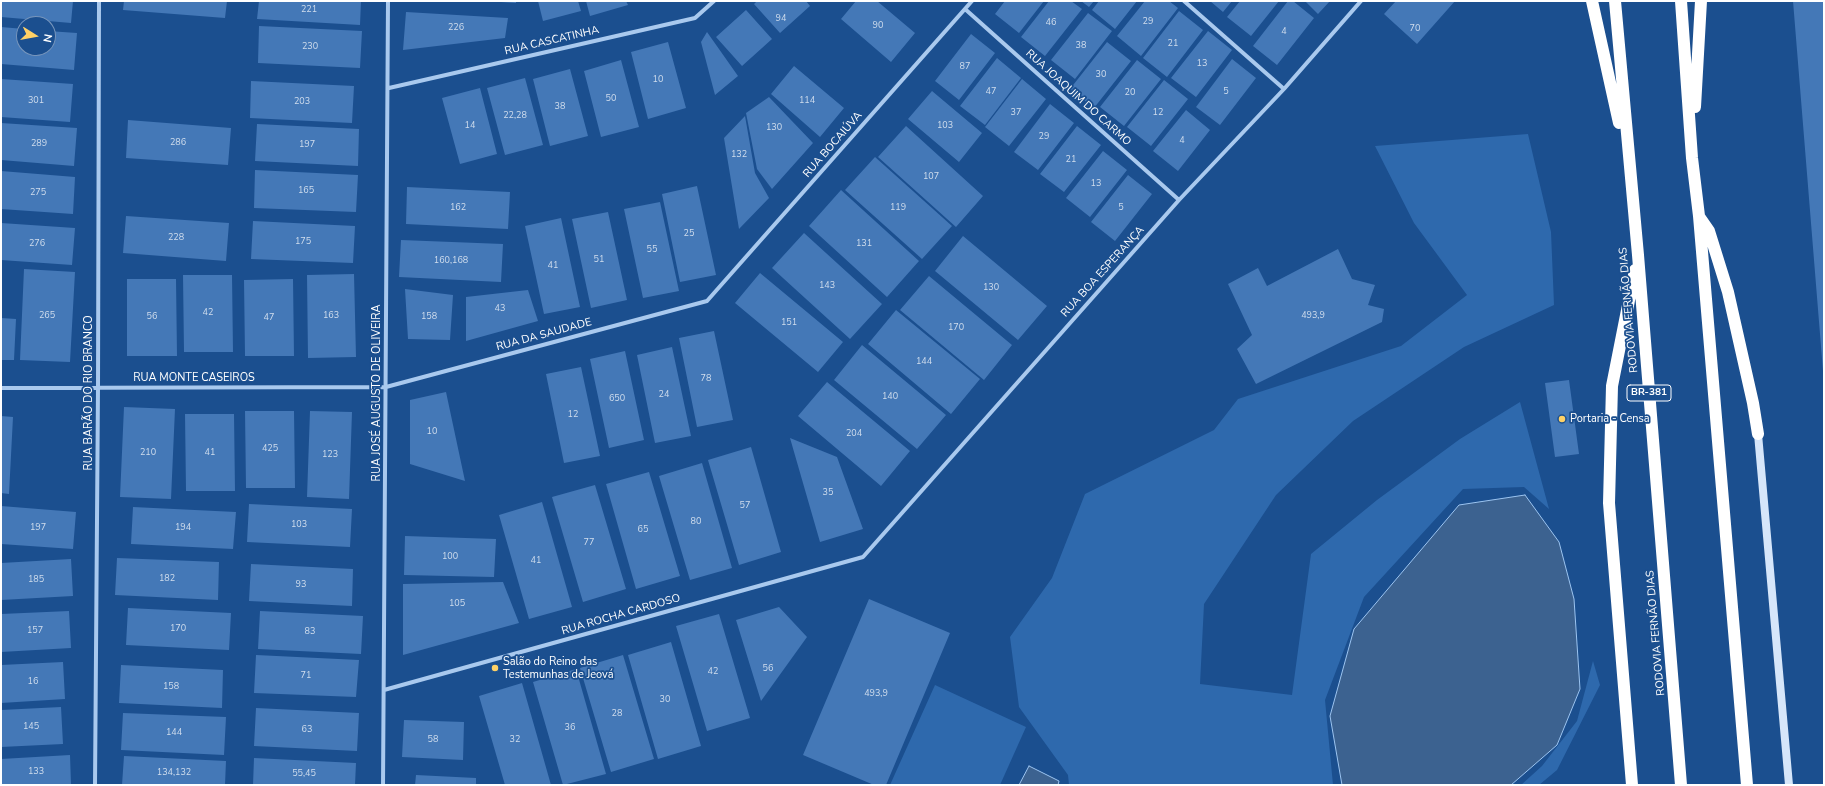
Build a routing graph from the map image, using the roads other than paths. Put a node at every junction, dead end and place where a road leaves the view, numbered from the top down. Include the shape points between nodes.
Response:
1 (99, 1) edge
2 (388, 1) edge
3 (714, 1) edge
4 (972, 1) edge
5 (1184, 1) edge
6 (1360, 1) edge
7 (1592, 1) edge
8 (1615, 1) edge
9 (1681, 1) edge
10 (1701, 1) edge
11 (965, 9) junction
12 (389, 88) junction
13 (1284, 89) junction
14 (1692, 158) junction
15 (1629, 170) junction
16 (1179, 200) junction
17 (1699, 216) junction
18 (1638, 256) junction
19 (707, 301) joint
20 (98, 386) junction
21 (386, 387) junction
22 (1, 388) edge
23 (1758, 434) joint
24 (863, 557) joint
25 (384, 690) junction
26 (95, 785) edge
27 (383, 785) edge
28 (1632, 785) edge
29 (1681, 785) edge
30 (1747, 785) edge
31 (1789, 785) edge

1 - 20 street, RUA BARÃO DO RIO BRANCO
2 - 12 street, RUA JOSÉ AUGUSTO DE OLIVEIRA
3 - 12 street, RUA CASCATINHA via 695,18
4 - 11 street, RUA BOCAIÚVA
5 - 13 street
6 - 13 street, RUA BOA ESPERANÇA
7 - 15 highway
8 - 15 highway, RODOVIA FERNÃO DIAS / BR-381
9 - 14 highway
10 - 14 highway
11 - 16 street, RUA JOAQUIM DO CARMO
11 - 19 street, RUA BOCAIÚVA
12 - 21 street, RUA JOSÉ AUGUSTO DE OLIVEIRA
13 - 16 street, RUA BOA ESPERANÇA
14 - 17 highway
15 - 18 highway, RODOVIA FERNÃO DIAS / BR-381
16 - 24 street, RUA BOA ESPERANÇA
17 - 23 highway via 1709,231 1728,292
17 - 30 highway
18 - 28 highway via 1612,386 1609,503
18 - 29 highway, RODOVIA FERNÃO DIAS / BR-381
19 - 21 street, RUA DA SAUDADE
20 - 21 street, RUA MONTE CASEIROS
20 - 22 street, RUA MONTE CASEIROS
20 - 26 street, RUA BARÃO DO RIO BRANCO
21 - 25 street, RUA JOSÉ AUGUSTO DE OLIVEIRA
23 - 31 main road
24 - 25 street, RUA ROCHA CARDOSO
25 - 27 street, RUA JOSÉ AUGUSTO DE OLIVEIRA

